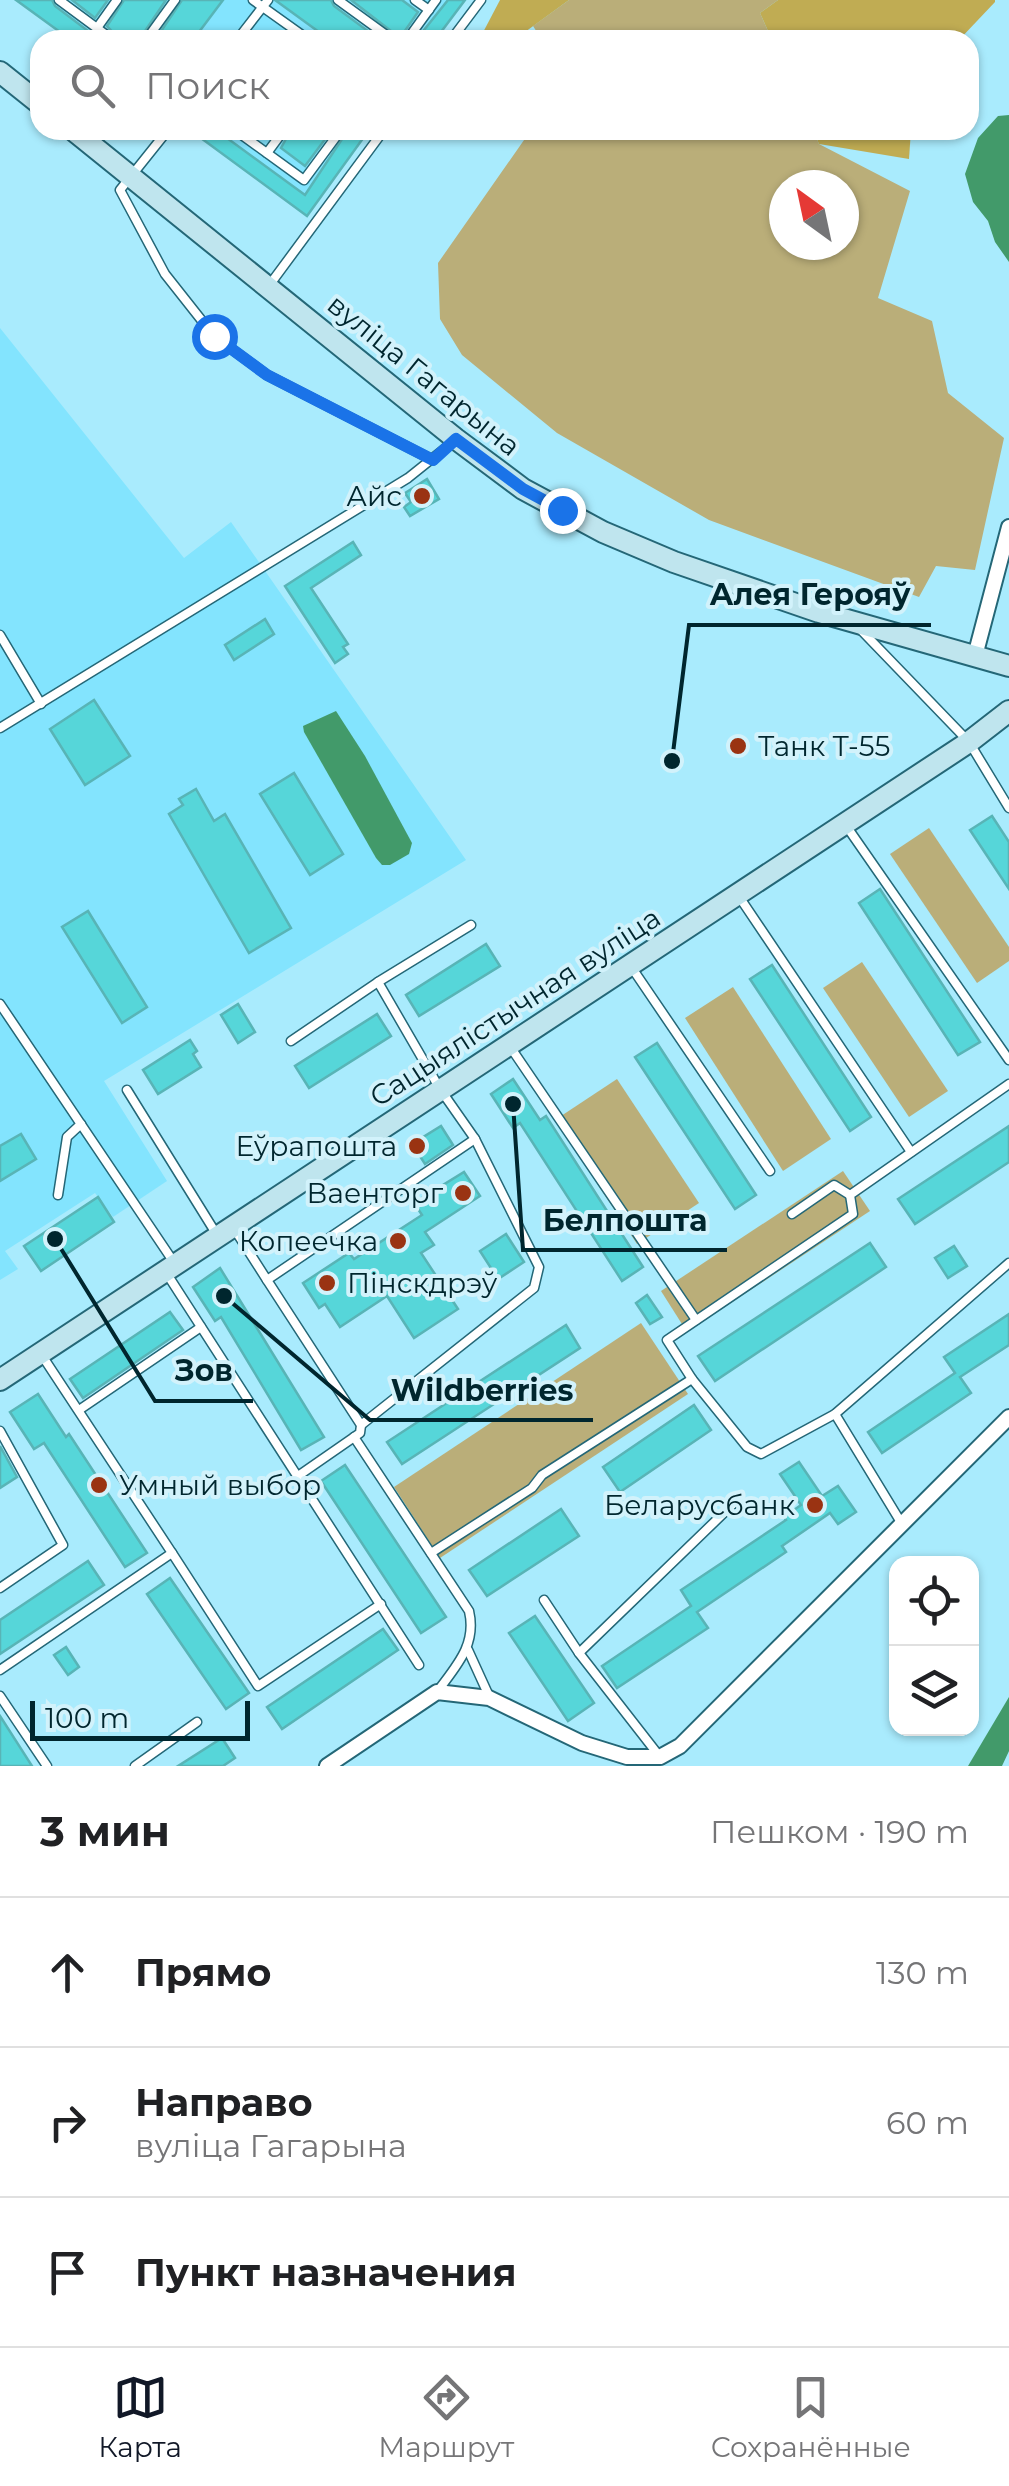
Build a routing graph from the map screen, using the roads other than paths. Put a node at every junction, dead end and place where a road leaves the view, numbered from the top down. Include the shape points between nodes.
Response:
1 (59, 0) edge
2 (117, 0) edge
3 (175, 0) edge
4 (253, 0) edge
5 (338, 0) edge
6 (415, 0) edge
7 (436, 0) edge
8 (480, 0) edge
9 (265, 3) edge
10 (429, 10) junction
11 (97, 28) junction
12 (100, 30) edge
13 (153, 30) edge
14 (245, 30) edge
15 (290, 30) edge
16 (379, 30) edge
17 (414, 30) edge
18 (458, 30) edge
19 (0, 72) edge
20 (30, 96) edge
21 (85, 140) edge
22 (160, 140) edge
23 (249, 140) edge
24 (277, 140) edge
25 (334, 140) edge
26 (377, 140) edge
27 (267, 153) junction
28 (131, 177) junction
29 (268, 286) junction
30 (456, 439) junction
31 (433, 460) junction
32 (1009, 527) edge
33 (854, 622) junction
34 (0, 635) edge
35 (976, 656) junction
36 (1009, 666) edge
37 (41, 704) junction
38 (1009, 711) edge
39 (0, 728) edge
40 (968, 742) junction
41 (1009, 808) edge
42 (845, 823) junction
43 (737, 894) junction
44 (471, 925) dead end
45 (629, 965) junction
46 (378, 982) junction
47 (0, 1004) edge
48 (291, 1040) dead end
49 (509, 1044) junction
50 (1009, 1060) edge
51 (1009, 1084) edge
52 (440, 1089) junction
53 (128, 1090) dead end
54 (81, 1124) junction
55 (475, 1139) junction
56 (911, 1152) junction
57 (770, 1171) dead end
58 (58, 1195) dead end
59 (850, 1195) junction
60 (792, 1214) dead end
61 (225, 1231) junction
62 (1009, 1263) edge
63 (169, 1267) junction
64 (267, 1280) junction
65 (696, 1320) junction
66 (201, 1328) junction
67 (41, 1353) junction
68 (692, 1379) junction
69 (0, 1380) edge
70 (78, 1410) junction
71 (835, 1414) junction
72 (1009, 1418) edge
73 (361, 1424) junction
74 (0, 1430) edge
75 (354, 1437) junction
76 (298, 1476) junction
77 (733, 1504) dead end
78 (902, 1524) junction
79 (172, 1553) junction
80 (431, 1553) junction
81 (0, 1588) edge
82 (544, 1600) dead end
83 (381, 1604) junction
84 (468, 1650) junction
85 (579, 1653) junction
86 (419, 1665) dead end
87 (0, 1670) edge
88 (437, 1692) junction
89 (0, 1696) edge
90 (490, 1698) junction
91 (197, 1722) dead end
92 (660, 1757) junction
93 (47, 1766) edge
94 (135, 1766) edge
95 (328, 1766) edge

1 - 11 lane
2 - 11 lane
3 - 13 lane
4 - 9 lane
5 - 16 lane
6 - 10 lane
7 - 10 lane
8 - 18 lane
9 - 14 lane
9 - 15 lane
10 - 17 lane
11 - 12 lane
19 - 20 main road
21 - 28 main road, вуліца Гагарына
22 - 28 lane
23 - 27 lane
24 - 27 lane
25 - 27 lane via 304,180
26 - 29 lane
28 - 29 main road, вуліца Гагарына
28 - 31 lane via 120,190 123,198 165,274 214,336 267,375
29 - 30 main road, вуліца Гагарына
30 - 31 lane
30 - 33 main road, вуліца Гагарына via 523,489 615,537
31 - 37 lane
32 - 35 street
33 - 35 main road, вуліца Гагарына
33 - 40 lane
34 - 37 lane
35 - 36 main road, вуліца Гагарына
37 - 39 lane
38 - 40 main road, Сацыялістычная вуліца
40 - 41 lane
40 - 42 main road, Сацыялістычная вуліца
42 - 43 main road, Сацыялістычная вуліца
42 - 50 lane
43 - 45 main road, Сацыялістычная вуліца
43 - 56 lane
44 - 46 lane
45 - 49 main road, Сацыялістычная вуліца
45 - 57 lane
46 - 48 lane
46 - 52 lane
47 - 54 lane
49 - 52 main road, Сацыялістычная вуліца
49 - 65 lane
51 - 56 lane
52 - 55 lane
52 - 61 main road, Сацыялістычная вуліца
53 - 61 lane
54 - 58 lane via 67,1138
54 - 63 lane
55 - 64 lane
55 - 73 lane via 538,1267 534,1288
56 - 59 lane
59 - 60 lane via 834,1185
59 - 65 lane via 852,1214
61 - 63 main road, Сацыялістычная вуліца
61 - 64 lane
62 - 71 lane
63 - 66 lane
63 - 67 main road, Сацыялістычная вуліца
64 - 73 lane
65 - 68 lane via 668,1340
66 - 70 lane
66 - 76 lane
67 - 69 main road, Сацыялістычная вуліца
67 - 70 lane
68 - 71 lane via 748,1448 761,1454
68 - 80 lane
70 - 79 lane
71 - 78 lane
72 - 78 street
73 - 75 lane
74 - 81 lane via 63,1545
75 - 76 lane
75 - 80 lane
76 - 83 lane
77 - 85 lane
78 - 92 street via 680,1746
79 - 83 lane via 258,1686
79 - 87 lane
80 - 84 lane via 470,1611
82 - 85 lane
83 - 86 lane
84 - 88 lane
84 - 90 lane
85 - 92 lane
88 - 90 street
88 - 95 street
89 - 93 lane
90 - 92 street via 582,1744 627,1757
91 - 94 lane

